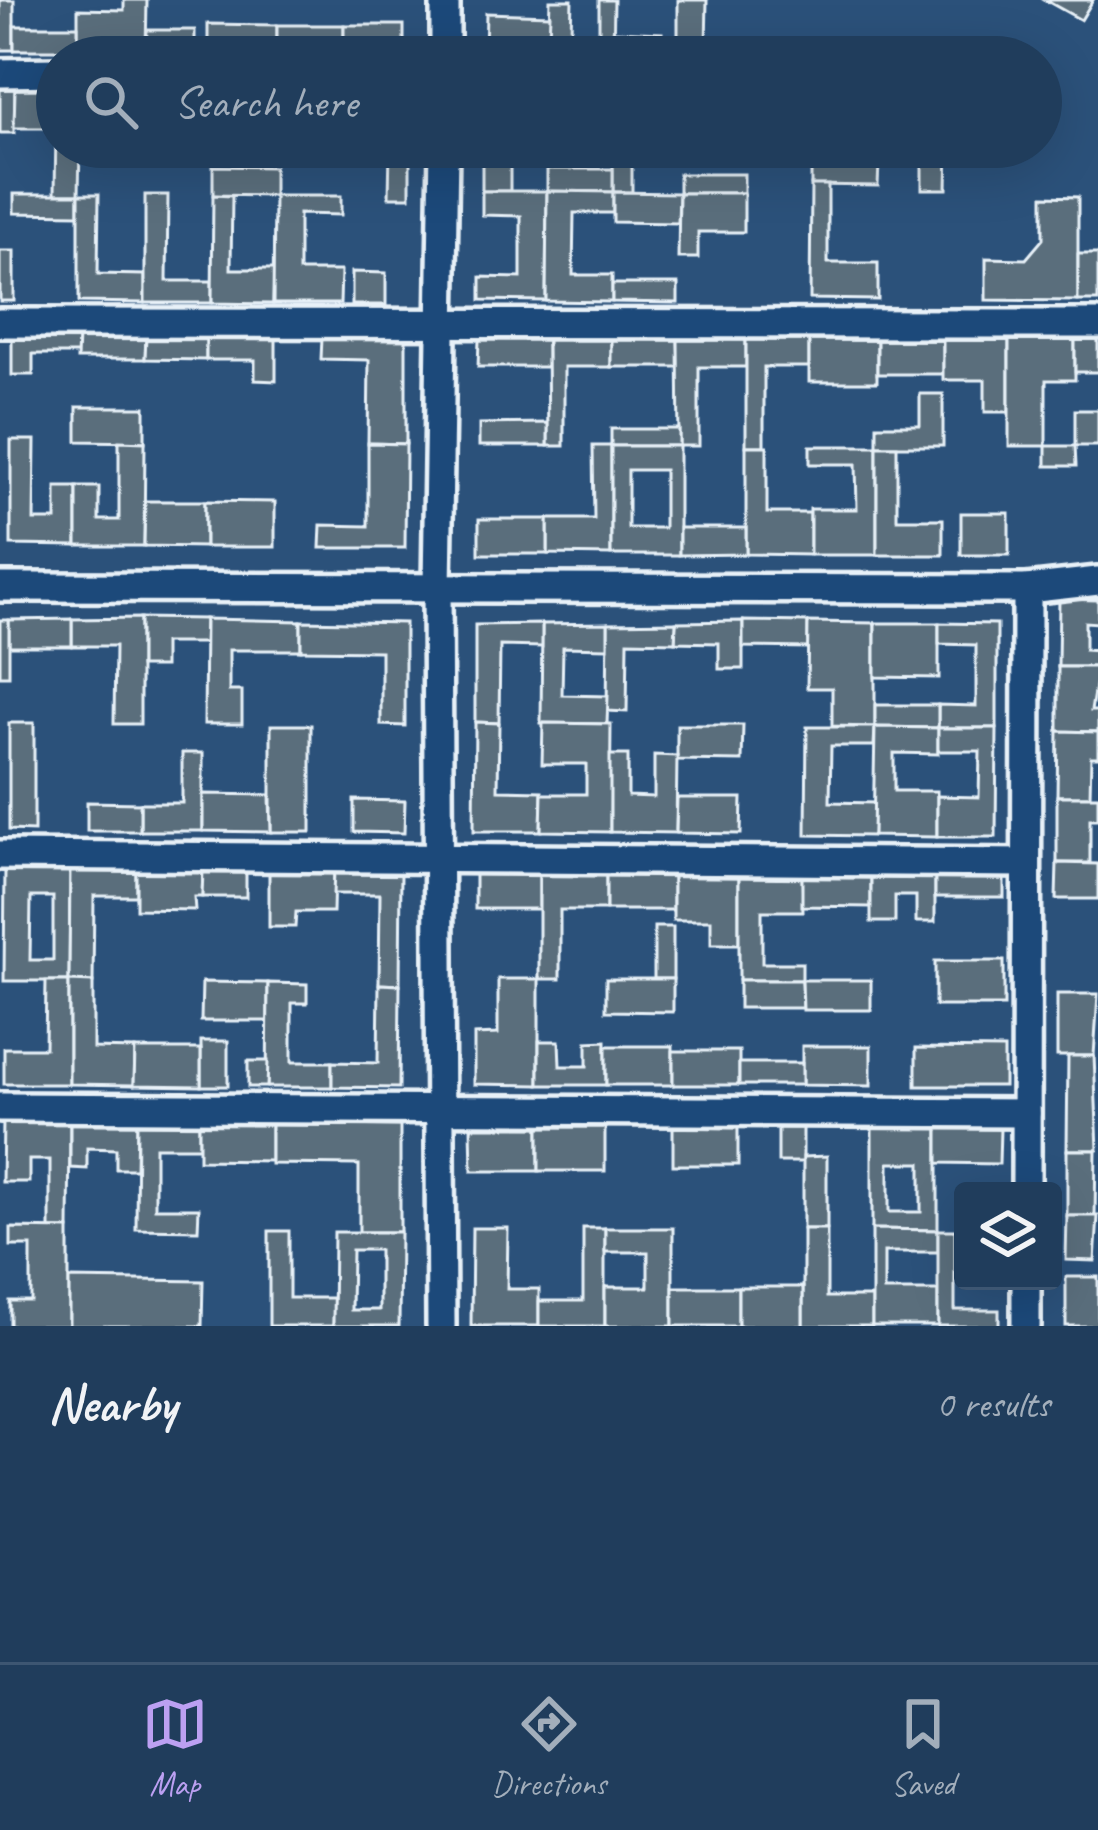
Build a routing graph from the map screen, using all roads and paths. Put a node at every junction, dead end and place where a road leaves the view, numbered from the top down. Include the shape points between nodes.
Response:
1 (445, 0) edge
2 (445, 36) edge
3 (36, 72) edge
4 (0, 73) edge
5 (443, 168) edge
6 (0, 323) edge
7 (440, 323) junction
8 (1098, 324) edge
9 (1098, 581) edge
10 (0, 587) edge
11 (437, 587) junction
12 (1027, 589) junction
13 (0, 855) edge
14 (442, 857) junction
15 (1026, 863) junction
16 (0, 1107) edge
17 (437, 1109) junction
18 (1026, 1113) junction
19 (1026, 1182) edge
20 (1026, 1290) edge
21 (442, 1326) edge
22 (1026, 1326) edge

1 - 2 street
3 - 4 street
5 - 7 street
6 - 7 street
7 - 8 street
7 - 11 street
9 - 12 street
10 - 11 street
11 - 12 street
11 - 14 street
12 - 15 street
13 - 14 street
14 - 15 street
14 - 17 street
15 - 18 street
16 - 17 street
17 - 18 street
17 - 21 street
18 - 19 street
20 - 22 street

